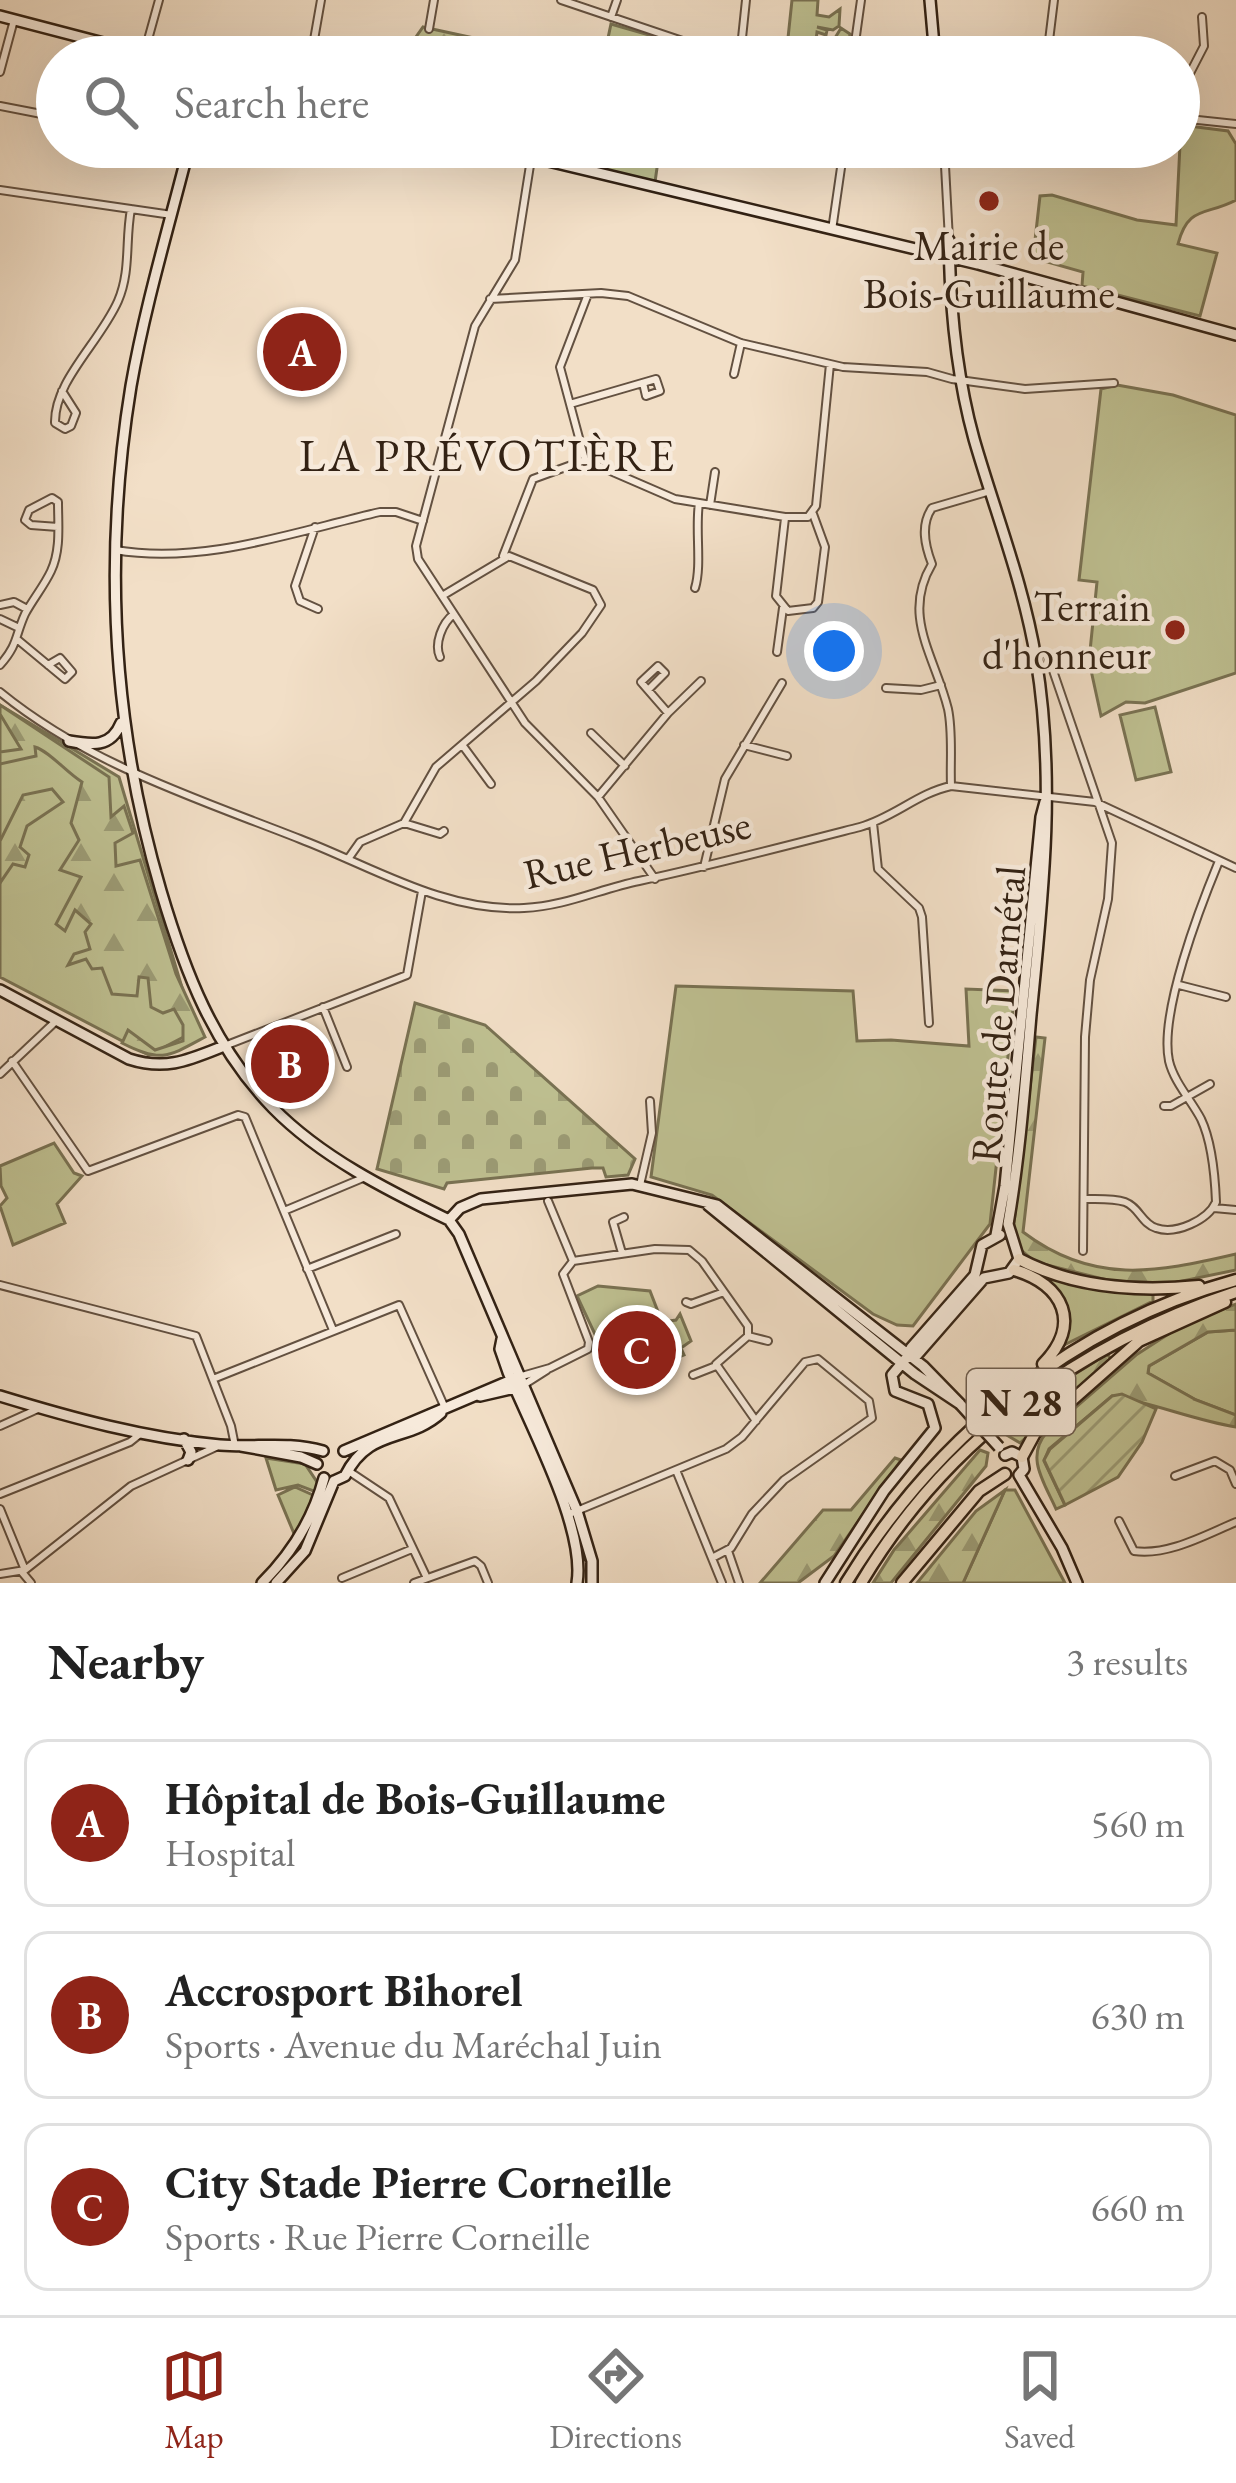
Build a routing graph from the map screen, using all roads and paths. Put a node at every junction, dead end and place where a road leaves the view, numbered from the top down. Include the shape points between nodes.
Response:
1 (160, 0) edge
2 (321, 0) edge
3 (434, 0) edge
4 (561, 0) edge
5 (616, 0) edge
6 (746, 0) edge
7 (861, 0) edge
8 (930, 0) edge
9 (1054, 0) edge
10 (0, 16) edge
11 (611, 17) junction
12 (1202, 17) dead end
13 (14, 20) junction
14 (429, 28) dead end
15 (75, 36) edge
16 (149, 36) edge
17 (315, 36) edge
18 (668, 36) edge
19 (742, 36) edge
20 (856, 36) edge
21 (933, 36) edge
22 (1050, 36) edge
23 (1200, 54) edge
24 (0, 72) edge
25 (0, 106) edge
26 (36, 114) edge
27 (1200, 120) edge
28 (1234, 124) edge
29 (1235, 136) edge
30 (184, 168) edge
31 (529, 168) edge
32 (573, 168) edge
33 (841, 168) edge
34 (945, 168) edge
35 (0, 190) edge
36 (131, 209) junction
37 (172, 215) junction
38 (832, 230) junction
39 (949, 240) joint
40 (949, 257) junction
41 (588, 294) junction
42 (489, 299) junction
43 (1236, 335) edge
44 (741, 343) junction
45 (830, 364) junction
46 (734, 374) dead end
47 (962, 379) junction
48 (1114, 382) dead end
49 (643, 383) dead end
50 (62, 392) junction
51 (569, 404) junction
52 (585, 460) junction
53 (715, 472) dead end
54 (990, 490) junction
55 (699, 503) junction
56 (710, 505) junction
57 (813, 514) junction
58 (785, 517) junction
59 (423, 521) junction
60 (58, 527) junction
61 (315, 527) junction
62 (113, 549) junction
63 (503, 557) junction
64 (695, 588) dead end
65 (442, 596) junction
66 (0, 605) edge
67 (783, 608) junction
68 (27, 609) junction
69 (318, 609) dead end
70 (454, 614) junction
71 (0, 620) edge
72 (19, 628) junction
73 (19, 640) junction
74 (777, 652) dead end
75 (1047, 653) dead end
76 (440, 657) dead end
77 (0, 665) edge
78 (48, 665) dead end
79 (701, 681) dead end
80 (782, 682) dead end
81 (940, 685) junction
82 (886, 688) dead end
83 (648, 689) dead end
84 (0, 692) edge
85 (509, 701) junction
86 (668, 712) junction
87 (122, 718) junction
88 (591, 733) dead end
89 (69, 741) junction
90 (744, 745) junction
91 (463, 746) junction
92 (787, 756) dead end
93 (625, 766) junction
94 (132, 775) junction
95 (491, 784) dead end
96 (951, 786) junction
97 (1047, 796) junction
98 (598, 797) junction
99 (1095, 802) junction
100 (1124, 818) junction
101 (404, 823) junction
102 (872, 824) junction
103 (444, 832) dead end
104 (1110, 833) junction
105 (348, 859) junction
106 (1219, 861) junction
107 (704, 867) junction
108 (1236, 868) edge
109 (655, 879) junction
110 (422, 891) junction
111 (1179, 985) junction
112 (0, 990) edge
113 (1226, 997) dead end
114 (322, 1006) junction
115 (56, 1021) junction
116 (929, 1023) dead end
117 (224, 1046) junction
118 (12, 1061) junction
119 (347, 1067) dead end
120 (0, 1073) edge
121 (1210, 1084) dead end
122 (1188, 1096) junction
123 (650, 1101) dead end
124 (1164, 1106) dead end
125 (367, 1176) junction
126 (640, 1185) junction
127 (1085, 1199) junction
128 (548, 1202) dead end
129 (1214, 1208) junction
130 (1236, 1210) edge
131 (284, 1211) junction
132 (624, 1217) dead end
133 (449, 1220) junction
134 (395, 1234) dead end
135 (997, 1235) junction
136 (1011, 1238) junction
137 (1083, 1251) dead end
138 (622, 1253) junction
139 (979, 1257) junction
140 (573, 1261) junction
141 (1017, 1264) junction
142 (308, 1269) junction
143 (998, 1275) junction
144 (1236, 1280) edge
145 (1220, 1284) junction
146 (0, 1285) edge
147 (724, 1292) junction
148 (1236, 1295) edge
149 (686, 1302) dead end
150 (333, 1330) junction
151 (748, 1336) junction
152 (768, 1341) dead end
153 (905, 1360) junction
154 (716, 1366) junction
155 (693, 1376) dead end
156 (212, 1379) junction
157 (1029, 1380) junction
158 (518, 1382) junction
159 (0, 1396) edge
160 (40, 1408) junction
161 (444, 1411) junction
162 (756, 1420) junction
163 (0, 1426) edge
164 (141, 1434) junction
165 (184, 1439) junction
166 (219, 1445) junction
167 (238, 1446) junction
168 (322, 1451) junction
169 (344, 1451) junction
170 (1002, 1451) junction
171 (1022, 1457) junction
172 (188, 1460) junction
173 (317, 1463) junction
174 (349, 1467) junction
175 (676, 1471) junction
176 (1012, 1474) junction
177 (1175, 1476) dead end
178 (329, 1479) junction
179 (1236, 1484) edge
180 (0, 1494) edge
181 (0, 1509) edge
182 (572, 1513) junction
183 (1119, 1521) dead end
184 (1236, 1522) edge
185 (412, 1549) junction
186 (728, 1551) junction
187 (712, 1558) junction
188 (23, 1570) junction
189 (0, 1574) edge
190 (426, 1576) junction
191 (342, 1578) dead end
192 (31, 1583) edge
193 (262, 1583) edge
194 (276, 1583) edge
195 (413, 1583) edge
196 (488, 1583) edge
197 (577, 1583) edge
198 (592, 1583) edge
199 (722, 1583) edge
200 (739, 1583) edge
201 (825, 1583) edge
202 (846, 1583) edge
203 (861, 1583) edge
204 (902, 1583) edge
205 (1076, 1583) edge

1 - 16 street
2 - 17 street
3 - 14 street
4 - 11 street
5 - 11 street
6 - 19 street
7 - 20 street
8 - 21 street
9 - 22 street
10 - 13 street
11 - 18 street
12 - 23 street
13 - 15 street
13 - 24 street
25 - 26 street
27 - 28 street
28 - 29 street
30 - 37 street
31 - 42 street via 514,260
32 - 38 street
33 - 38 street
34 - 39 street
35 - 36 street
36 - 37 street
36 - 50 street via 119,298
37 - 62 street via 132,385
38 - 40 street
39 - 40 street, Route de Darnétal
40 - 43 street
40 - 47 street, Route de Darnétal
41 - 42 street
41 - 44 street via 628,296
41 - 51 street via 560,368
42 - 59 street via 468,345
44 - 45 street
44 - 46 street
45 - 47 street
45 - 57 street
47 - 48 street via 1025,388
47 - 54 street, Route de Darnétal
49 - 51 street
50 - 50 street via 55,423 65,429 76,413
51 - 52 street
52 - 55 street
52 - 63 street via 530,483
53 - 56 street
54 - 81 street via 928,514 924,544 932,564 920,584 918,618
54 - 97 street, Route de Darnétal via 1036,656
55 - 56 street
55 - 64 street
56 - 58 street
57 - 58 street
57 - 67 street via 825,547 818,602
58 - 67 street via 776,596
59 - 61 street via 380,512
59 - 65 street via 418,559
60 - 60 street via 52,498 25,520 31,525
60 - 68 street via 52,569
61 - 62 street via 202,553
61 - 69 street via 295,586 300,601
62 - 87 street
63 - 65 street
63 - 85 street via 593,590 601,604
65 - 70 street
66 - 68 street
67 - 74 street
68 - 72 street
70 - 76 street via 445,622
70 - 85 street
71 - 72 street
72 - 73 street
73 - 77 street
73 - 78 street
75 - 99 street
79 - 86 street
80 - 90 street
81 - 82 street
81 - 96 street via 950,716
83 - 86 street
84 - 89 street, Rue Herbeuse
85 - 91 street
85 - 98 street
86 - 93 street
87 - 89 street via 106,742
87 - 94 street
88 - 93 street
89 - 94 street, Rue Herbeuse
90 - 92 street
90 - 107 street via 725,779
91 - 95 street
91 - 101 street via 436,767
93 - 98 street
94 - 105 street, Rue Herbeuse
94 - 117 street via 179,950
96 - 97 street, Rue Herbeuse
96 - 102 street, Rue Herbeuse
97 - 99 street, Rue Herbeuse
97 - 135 street, Route de Darnétal
97 - 136 street, Route de Darnétal
98 - 109 street
99 - 100 street, Rue Herbeuse
99 - 104 street
100 - 104 street
100 - 106 street, Rue Herbeuse
101 - 103 street
101 - 105 street via 360,842
102 - 107 street, Rue Herbeuse
102 - 116 street via 878,869 922,917
104 - 127 street via 1085,1037
105 - 110 street, Rue Herbeuse
106 - 108 street, Rue Herbeuse
106 - 111 street
107 - 109 street, Rue Herbeuse
109 - 110 street, Rue Herbeuse via 520,909
110 - 114 street via 406,975
111 - 113 street
111 - 122 street via 1169,1059
112 - 115 street
114 - 117 street
114 - 119 street
115 - 117 street via 149,1065 173,1066
115 - 118 street
117 - 125 street via 273,1108
118 - 120 street
118 - 131 street via 88,1172 245,1117
121 - 122 street
122 - 124 street
122 - 129 street via 1206,1130
123 - 126 street
125 - 131 street
125 - 133 street
126 - 133 street via 481,1199
126 - 153 street via 725,1210
127 - 129 street via 1126,1202 1162,1229 1198,1221
127 - 137 street
128 - 140 street
129 - 130 street
131 - 142 street
132 - 138 street via 614,1222
133 - 158 street
134 - 142 street
135 - 136 street
135 - 139 street
136 - 141 street
138 - 140 street
138 - 147 street via 683,1248
139 - 143 street
139 - 153 street via 975,1275
140 - 158 street via 564,1278 589,1346
141 - 143 street
141 - 145 highway via 1126,1289
141 - 157 highway via 1047,1285 1065,1317 1058,1346
142 - 150 street
143 - 153 street via 984,1278
144 - 145 highway, N 28
145 - 157 highway, N 28 via 1141,1315
146 - 156 street via 196,1336
147 - 149 street
147 - 151 street
148 - 171 highway via 1139,1341 1035,1432
148 - 203 highway, N 28 via 1117,1340 1021,1402 930,1489
150 - 156 street
150 - 161 street via 399,1305
151 - 152 street
151 - 154 street
153 - 170 street, bridge
153 - 201 street via 891,1385 928,1404 934,1428
154 - 155 street
154 - 162 street
156 - 167 street
157 - 202 highway, N 28 via 926,1474
158 - 161 street
158 - 182 street
159 - 160 street
160 - 163 street
160 - 164 street
161 - 169 street
161 - 174 street via 371,1445
162 - 175 street via 726,1449
162 - 186 street via 814,1358 868,1400 873,1413 784,1480
164 - 165 street
164 - 180 street
165 - 166 street
165 - 172 street
166 - 167 street
166 - 172 street
167 - 168 street
167 - 173 street
168 - 169 street
168 - 173 street
169 - 174 street
170 - 171 street
170 - 176 street via 1000,1465
171 - 176 street via 1024,1469
172 - 188 street via 124,1490
173 - 178 street
174 - 178 street
174 - 185 street via 389,1498
175 - 182 street
175 - 187 street
176 - 204 highway via 980,1491
176 - 205 street
177 - 179 street via 1215,1461
178 - 193 street via 301,1536
178 - 194 street via 316,1530
181 - 188 street
182 - 197 street
182 - 198 street via 592,1561
183 - 184 street via 1142,1552
185 - 190 street
185 - 191 street
186 - 187 street
186 - 200 street
187 - 199 street
188 - 189 street
188 - 192 street
190 - 195 street
190 - 196 street via 477,1562

